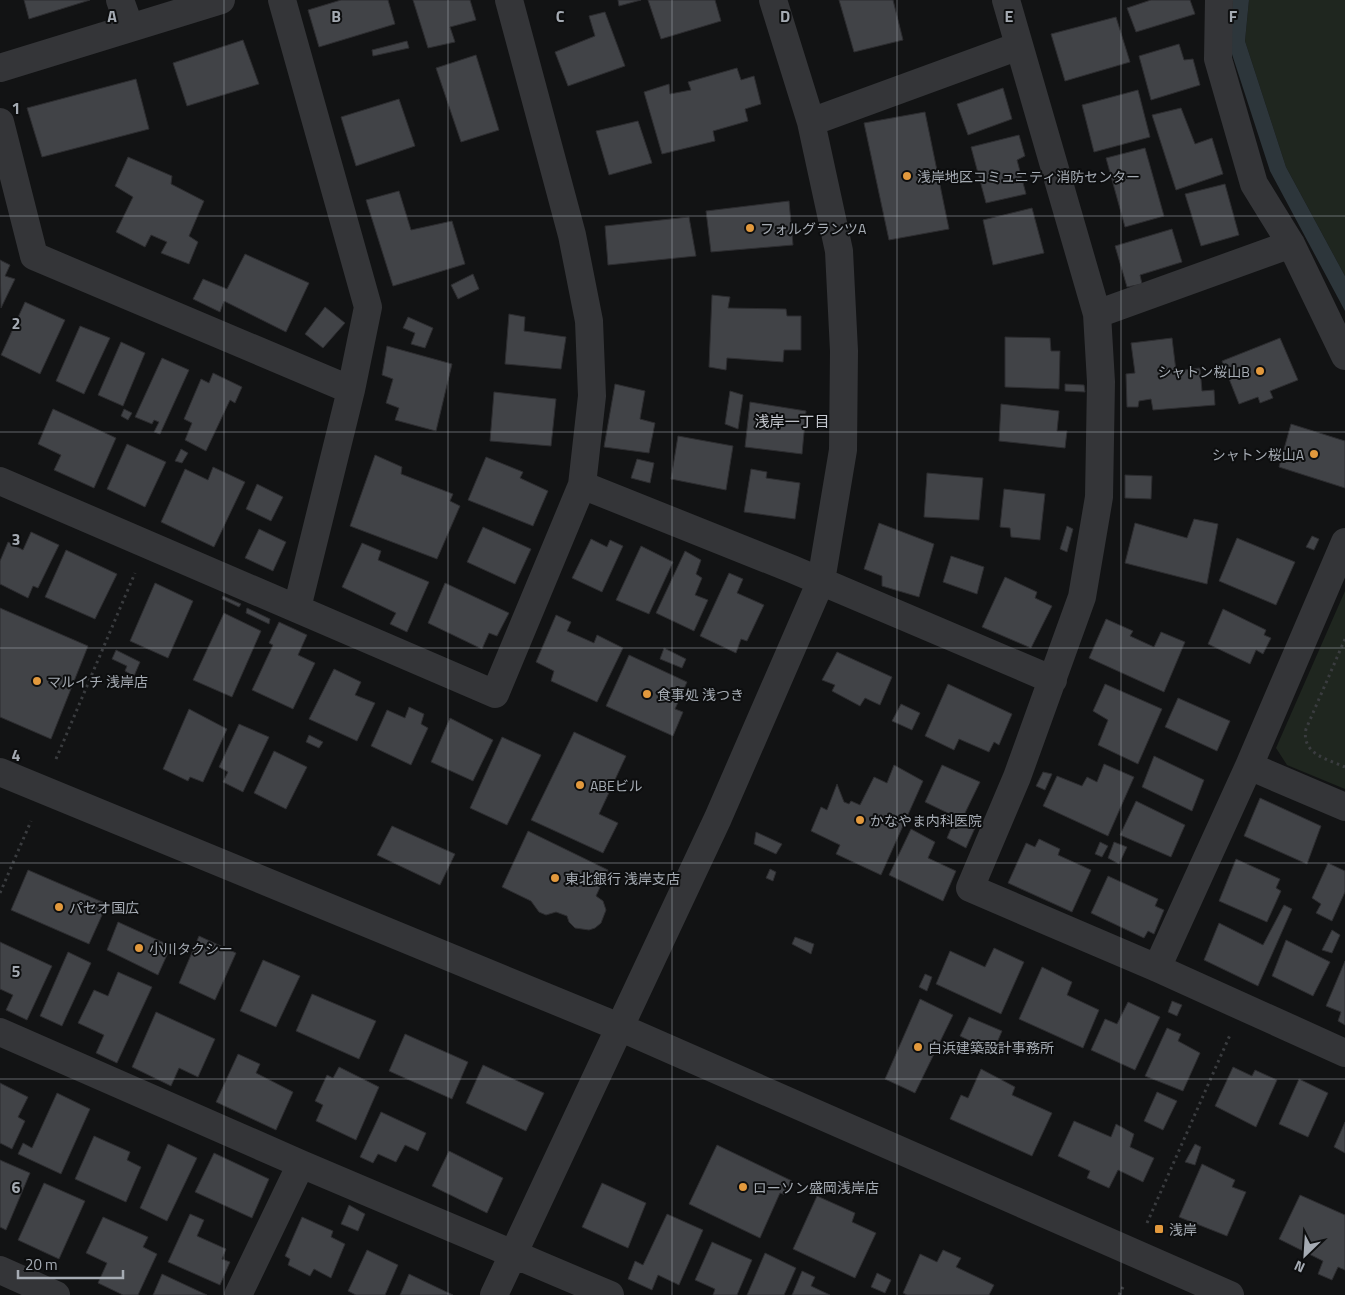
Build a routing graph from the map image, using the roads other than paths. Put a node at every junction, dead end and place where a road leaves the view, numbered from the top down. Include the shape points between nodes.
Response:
1 (120, 0) edge
2 (221, 0) edge
3 (282, 0) edge
4 (773, 0) edge
5 (1006, 0) edge
6 (1219, 0) edge
7 (512, 1) edge
8 (130, 28) junction
9 (1019, 46) junction
10 (0, 68) edge
11 (0, 122) edge
12 (811, 122) junction
13 (1290, 244) junction
14 (1097, 314) junction
15 (1345, 356) edge
16 (351, 390) junction
17 (0, 481) edge
18 (582, 485) junction
19 (1345, 542) edge
20 (821, 581) junction
21 (296, 608) junction
22 (1053, 680) junction
23 (1249, 766) junction
24 (0, 772) edge
25 (1345, 807) edge
26 (1157, 968) junction
27 (619, 1027) junction
28 (0, 1032) edge
29 (1345, 1053) edge
30 (301, 1164) junction
31 (514, 1254) junction
32 (0, 1270) edge
33 (56, 1295) edge
34 (238, 1295) edge
35 (494, 1295) edge
36 (610, 1295) edge
37 (1230, 1295) edge

1 - 8 street
2 - 8 street
3 - 16 street via 368,307
4 - 12 street
5 - 9 street
6 - 13 street via 1218,59 1254,184
7 - 18 street via 572,235 590,321 592,396
8 - 10 street
9 - 12 street
9 - 14 street
11 - 16 street via 34,256
12 - 20 street via 839,252 844,351 843,450
13 - 14 street
13 - 15 street
14 - 22 street via 1101,382 1099,497 1082,597
16 - 21 street
17 - 21 street
18 - 20 street
18 - 21 street via 495,694
19 - 23 street
20 - 22 street
20 - 27 street via 718,818
22 - 26 street via 1017,777 970,888
23 - 25 street
23 - 26 street
24 - 27 street
26 - 29 street
27 - 31 street
27 - 37 street
28 - 30 street
30 - 31 street
30 - 34 street
31 - 35 street
31 - 36 street
32 - 33 street

